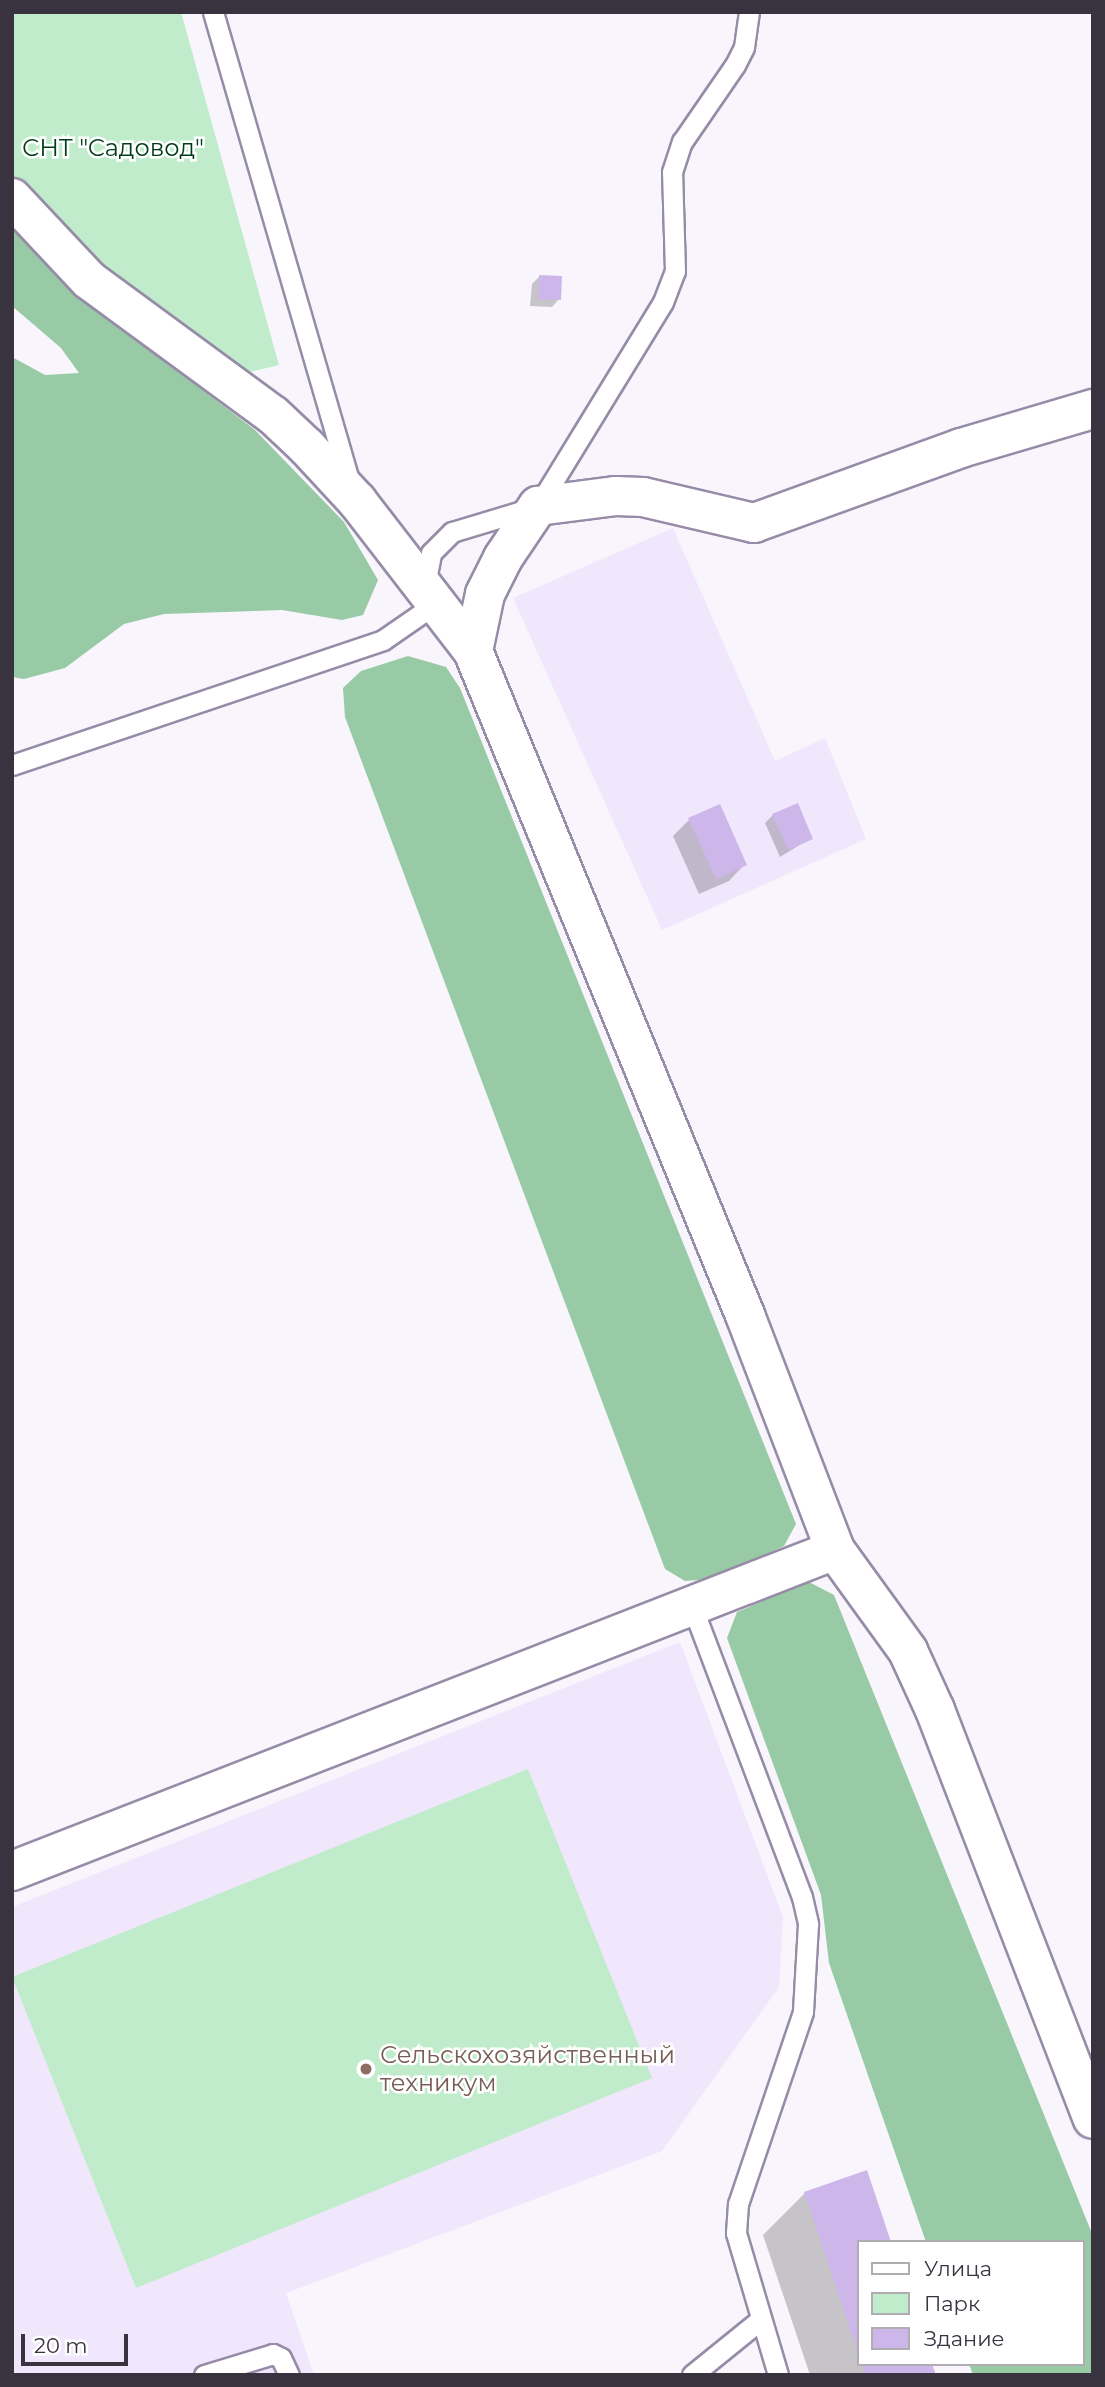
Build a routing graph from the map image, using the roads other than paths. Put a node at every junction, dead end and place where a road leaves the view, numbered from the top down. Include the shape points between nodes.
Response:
1 (213, 12) edge
2 (750, 12) edge
3 (12, 198) edge
4 (1093, 409) edge
5 (357, 501) junction
6 (538, 506) junction
7 (430, 597) junction
8 (474, 651) junction
9 (12, 765) edge
10 (835, 1550) junction
11 (692, 1606) junction
12 (12, 1871) edge
13 (1093, 2119) edge
14 (760, 2320) junction
15 (204, 2375) edge
16 (289, 2375) edge
17 (692, 2375) edge
18 (778, 2375) edge

1 - 5 lane via 336,445
2 - 6 lane via 744,47 682,142 672,172 676,256 671,285
3 - 5 street via 89,280 273,415
4 - 6 street via 961,448 754,523 643,498 616,496
5 - 7 street
6 - 7 lane via 466,525 440,541 427,565
6 - 8 street via 485,594
7 - 8 street
7 - 9 lane via 383,640
8 - 10 street via 745,1315
10 - 11 street
10 - 13 street via 908,1651 930,1698
11 - 12 street
11 - 14 lane via 802,1897 808,1924 803,2012 738,2204 738,2245
14 - 17 lane
14 - 18 lane
15 - 16 lane via 264,2354 281,2358

